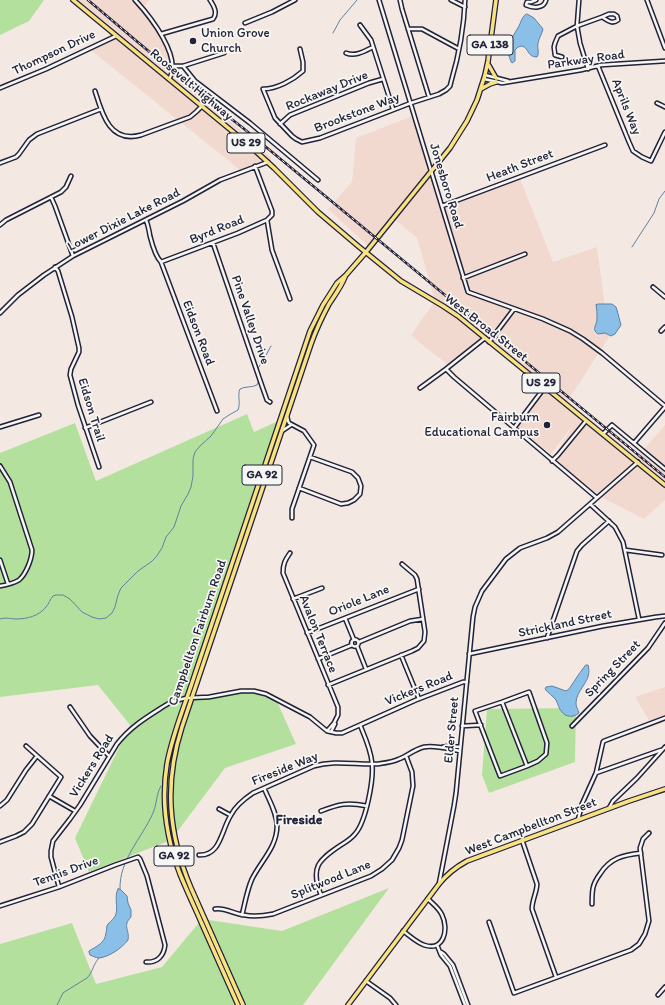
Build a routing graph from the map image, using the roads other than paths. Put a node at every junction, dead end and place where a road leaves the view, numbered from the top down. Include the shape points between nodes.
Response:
1 (73, 0) edge
2 (137, 0) edge
3 (210, 0) edge
4 (295, 0) edge
5 (379, 0) edge
6 (400, 0) edge
7 (451, 0) edge
8 (465, 0) edge
9 (496, 0) edge
10 (536, 0) edge
11 (546, 0) edge
12 (579, 0) edge
13 (647, 0) edge
14 (465, 7) junction
15 (602, 17) junction
16 (245, 23) dead end
17 (360, 25) dead end
18 (577, 26) junction
19 (408, 30) junction
20 (161, 34) junction
21 (116, 36) junction
22 (373, 47) junction
23 (665, 48) edge
24 (300, 49) dead end
25 (459, 49) junction
26 (224, 53) dead end
27 (346, 53) dead end
28 (562, 57) dead end
29 (665, 61) edge
30 (488, 63) junction
31 (173, 66) junction
32 (183, 66) junction
33 (598, 66) junction
34 (588, 68) junction
35 (484, 77) junction
36 (169, 79) junction
37 (383, 79) junction
38 (496, 80) junction
39 (0, 88) edge
40 (480, 90) junction
41 (95, 91) dead end
42 (429, 97) junction
43 (411, 103) junction
44 (657, 103) dead end
45 (201, 107) junction
46 (665, 107) edge
47 (101, 109) junction
48 (394, 110) junction
49 (280, 124) junction
50 (665, 132) edge
51 (605, 145) dead end
52 (268, 162) junction
53 (0, 163) edge
54 (255, 166) junction
55 (432, 171) junction
56 (71, 176) dead end
57 (318, 180) dead end
58 (51, 197) junction
59 (442, 206) junction
60 (146, 220) junction
61 (267, 220) junction
62 (0, 225) edge
63 (213, 243) junction
64 (366, 252) junction
65 (525, 254) dead end
66 (73, 256) junction
67 (161, 262) junction
68 (55, 267) junction
69 (346, 275) junction
70 (463, 278) junction
71 (653, 287) dead end
72 (665, 297) edge
73 (290, 298) dead end
74 (514, 309) junction
75 (0, 313) edge
76 (665, 327) edge
77 (661, 331) dead end
78 (485, 338) junction
79 (489, 342) junction
80 (446, 369) junction
81 (546, 387) junction
82 (420, 388) dead end
83 (151, 402) dead end
84 (270, 402) dead end
85 (665, 406) edge
86 (217, 411) dead end
87 (39, 415) dead end
88 (287, 416) junction
89 (587, 421) junction
90 (291, 425) junction
91 (0, 427) edge
92 (85, 428) junction
93 (514, 428) junction
94 (282, 431) junction
95 (603, 434) junction
96 (634, 443) junction
97 (310, 457) junction
98 (552, 461) junction
99 (638, 462) junction
100 (0, 466) edge
101 (99, 468) dead end
102 (665, 469) edge
103 (665, 485) edge
104 (299, 488) junction
105 (598, 498) junction
106 (590, 504) junction
107 (292, 518) dead end
108 (609, 521) junction
109 (626, 550) junction
110 (290, 553) dead end
111 (662, 555) dead end
112 (0, 560) edge
113 (402, 564) dead end
114 (8, 584) junction
115 (0, 586) edge
116 (322, 588) dead end
117 (419, 589) junction
118 (293, 599) junction
119 (665, 616) edge
120 (345, 618) junction
121 (423, 620) junction
122 (639, 620) junction
123 (665, 623) edge
124 (307, 633) junction
125 (547, 638) junction
126 (354, 640) junction
127 (359, 642) junction
128 (352, 644) junction
129 (357, 646) junction
130 (469, 654) junction
131 (401, 655) junction
132 (318, 659) junction
133 (366, 669) junction
134 (466, 682) junction
135 (328, 685) junction
136 (187, 698) junction
137 (192, 698) junction
138 (419, 699) junction
139 (502, 702) junction
140 (70, 707) dead end
141 (665, 718) edge
142 (334, 723) junction
143 (360, 725) junction
144 (481, 725) junction
145 (462, 726) junction
146 (572, 726) dead end
147 (326, 731) junction
148 (331, 732) junction
149 (26, 746) dead end
150 (443, 747) junction
151 (460, 747) junction
152 (664, 748) edge
153 (460, 751) junction
154 (37, 756) junction
155 (109, 756) junction
156 (406, 756) junction
157 (372, 763) junction
158 (526, 766) junction
159 (596, 773) junction
160 (264, 788) junction
161 (665, 789) edge
162 (49, 796) junction
163 (0, 806) edge
164 (367, 806) junction
165 (608, 808) junction
166 (219, 809) dead end
167 (321, 811) dead end
168 (76, 812) junction
169 (230, 815) junction
170 (578, 820) junction
171 (649, 833) dead end
172 (522, 840) junction
173 (0, 842) edge
174 (641, 853) junction
175 (199, 855) dead end
176 (439, 884) junction
177 (59, 886) junction
178 (321, 895) junction
179 (428, 899) junction
180 (592, 904) dead end
181 (0, 906) edge
182 (216, 909) dead end
183 (242, 915) junction
184 (489, 922) dead end
185 (403, 931) junction
186 (437, 945) junction
187 (441, 952) junction
188 (146, 962) dead end
189 (556, 978) junction
190 (366, 981) junction
191 (665, 988) edge
192 (658, 995) dead end
193 (238, 1005) edge
194 (243, 1005) edge
195 (348, 1005) edge
196 (396, 1005) edge
197 (465, 1005) edge
198 (468, 1005) edge

1 - 21 main road, Roosevelt Highway / US 29
2 - 20 street
3 - 20 street via 216,14 213,19
4 - 16 street
5 - 43 street, Jonesboro Road
6 - 19 street
7 - 14 street
8 - 14 street, Brookstone Way
9 - 30 main road, GA 138
10 - 11 street via 527,2 526,5 541,7
12 - 18 street
13 - 23 street
14 - 25 street, Brookstone Way
15 - 15 street via 614,14 618,20 612,22
15 - 18 street
17 - 22 street
18 - 28 street via 558,36 555,43 556,55
18 - 34 street
19 - 25 street via 422,29
19 - 42 street
20 - 31 street
21 - 36 main road, Roosevelt Highway / US 29
21 - 39 street, Thompson Drive
22 - 27 street via 357,54
22 - 37 street
24 - 49 street, Brookstone Way via 304,71 293,80 263,90
25 - 42 street, Brookstone Way via 450,86
26 - 32 street
29 - 33 street, Parkway Road
30 - 35 main road, GA 138
30 - 38 main road
31 - 32 street
31 - 36 street
32 - 57 street via 195,81
33 - 34 street, Parkway Road
33 - 50 street, Aprils Way via 634,151 651,161
34 - 38 street, Parkway Road via 511,82
35 - 38 street, Parkway Road
35 - 40 main road, GA 138
36 - 45 main road, Roosevelt Highway / US 29
37 - 48 street
37 - 49 street, Rockaway Drive via 290,115
38 - 40 main road
40 - 55 main road, GA 138 via 461,132
41 - 47 street
42 - 43 street, Brookstone Way
43 - 48 street, Brookstone Way
43 - 55 street, Jonesboro Road
44 - 46 street
45 - 47 street via 190,117 134,137 113,130
45 - 52 main road, Roosevelt Highway / US 29
47 - 53 street via 36,134 16,157
48 - 49 street, Brookstone Way via 320,138 302,142 296,140
51 - 59 street, Heath Street
52 - 54 street, Lower Dixie Lake Road
52 - 64 main road, Roosevelt Highway / US 29 via 318,212
54 - 60 street, Lower Dixie Lake Road via 220,180
54 - 61 street via 272,211
55 - 59 street, Jonesboro Road
55 - 64 main road, GA 138
56 - 58 street via 66,187
58 - 62 street
58 - 66 street
59 - 70 street, Jonesboro Road
60 - 66 street, Lower Dixie Lake Road
60 - 67 street via 156,255
61 - 63 street, Byrd Road
61 - 73 street via 272,250
63 - 67 street, Byrd Road
63 - 84 street, Pine Valley Drive via 264,393
64 - 69 main road, Campbellton Fairburn Road / GA 92
64 - 78 main road, West Broad Street / US 29 via 401,281 458,316
65 - 70 street
66 - 68 street, Lower Dixie Lake Road
67 - 86 street, Eidson Road
68 - 75 street, Lower Dixie Lake Road via 18,295
68 - 92 street, Eidson Trail via 78,341 79,352 70,375
69 - 88 main road, Campbellton Fairburn Road / GA 92 via 318,327
69 - 136 main road, Campbellton Fairburn Road / GA 92 via 332,290 310,331
70 - 74 street, Jonesboro Road via 468,292
71 - 72 street
74 - 79 street
74 - 85 street via 555,324 583,339
76 - 77 street
78 - 79 main road, West Broad Street / US 29
78 - 80 street
79 - 81 main road, West Broad Street / US 29
80 - 82 street
80 - 93 street
81 - 89 main road, West Broad Street / US 29
81 - 93 street
83 - 92 street
85 - 96 street
87 - 91 street
88 - 90 street
88 - 94 main road, Campbellton Fairburn Road / GA 92
89 - 95 main road, West Broad Street / US 29
89 - 98 street
90 - 94 street
90 - 97 street via 304,431 314,444
92 - 101 street, Eidson Trail
93 - 98 street
94 - 137 main road, Campbellton Fairburn Road / GA 92
95 - 96 street via 612,425
95 - 99 main road, West Broad Street / US 29
96 - 102 street
97 - 104 street
97 - 104 street via 352,472 361,486 360,494 354,500 341,504
98 - 105 street
99 - 103 main road, West Broad Street / US 29
99 - 105 street, Elder Street
100 - 114 street via 10,482 32,550 31,560 24,574 17,581
104 - 107 street via 292,509
105 - 106 street, Elder Street
106 - 108 street
106 - 130 street, Elder Street via 558,532 520,548 502,564 482,591 475,607
108 - 109 street via 620,534
108 - 125 street via 577,551
109 - 111 street
109 - 122 street
110 - 118 street, Avalon Terrace via 285,560 283,573
112 - 114 street
113 - 117 street via 415,575
114 - 115 street
116 - 118 street
117 - 120 street, Oriole Lane
117 - 121 street
118 - 124 street, Avalon Terrace
119 - 122 street, Strickland Street
120 - 124 street, Oriole Lane
120 - 126 street
121 - 127 street via 410,621
121 - 131 street via 424,641 418,648
122 - 125 street, Strickland Street
123 - 146 street, Spring Street via 648,648
124 - 132 street, Avalon Terrace
125 - 130 street, Strickland Street
126 - 127 street
126 - 128 street
127 - 129 street
128 - 129 street
128 - 132 street
129 - 133 street
130 - 134 street, Elder Street
131 - 133 street
131 - 138 street
132 - 135 street, Avalon Terrace
133 - 135 street
134 - 138 street, Vickers Road
134 - 145 street, Elder Street
135 - 142 street, Avalon Terrace via 338,707
136 - 137 street, Vickers Road
136 - 155 street, Vickers Road via 172,701 133,727
136 - 193 main road, Campbellton Fairburn Road / GA 92 via 167,764 165,798 168,830 181,877
137 - 147 street, Vickers Road via 241,691 260,692 310,717
137 - 194 main road, Campbellton Fairburn Road / GA 92 via 172,768 173,830 184,871
138 - 143 street, Vickers Road
139 - 144 street via 475,711
139 - 158 street
139 - 158 street via 529,692 547,743 546,754
140 - 155 street via 90,736
141 - 159 street via 604,741
142 - 147 street
142 - 148 street, Avalon Terrace
143 - 148 street, Vickers Road via 342,733
143 - 157 street
144 - 145 street
144 - 158 street via 500,776
145 - 151 street, Elder Street
147 - 148 street, Vickers Road
149 - 154 street
150 - 151 street, Fireside Way
150 - 153 street, Fireside Way
150 - 156 street, Fireside Way via 423,748
151 - 153 street, Elder Street
152 - 159 street
152 - 165 street
153 - 176 street, Elder Street via 454,806
154 - 162 street via 61,777
154 - 163 street via 7,800
155 - 168 street, Vickers Road
156 - 157 street, Fireside Way via 391,762
156 - 178 street, Splitwood Lane via 412,772 413,786 402,840 396,855 388,865 376,873
157 - 160 street, Fireside Way via 322,764
157 - 164 street
159 - 170 street
160 - 169 street, Fireside Way via 244,798
160 - 183 street via 276,817 276,834 272,847 251,881
161 - 165 main road, West Campbellton Street
162 - 168 street
162 - 173 street via 32,824 24,832
164 - 167 street via 344,804
164 - 178 street via 363,822 356,834 326,854 319,864 316,879
165 - 170 main road, West Campbellton Street
166 - 169 street
168 - 177 street, Vickers Road via 52,845 51,858
169 - 175 street, Fireside Way via 218,845 212,852
170 - 172 main road, West Campbellton Street
171 - 174 street via 643,839
172 - 176 main road, West Campbellton Street via 467,861 451,871
172 - 189 street via 538,884 532,909
174 - 180 street via 626,855 608,863 593,887
174 - 189 street via 649,921 639,944 630,950
176 - 179 main road, West Campbellton Street
177 - 181 street, Tennis Drive
177 - 188 street, Tennis Drive via 138,857 147,876 165,945 160,958
178 - 183 street, Splitwood Lane via 273,914
179 - 185 main road, West Campbellton Street
179 - 186 street via 445,921 445,935
182 - 183 street, Splitwood Lane
184 - 189 street via 514,993
185 - 186 street via 424,945
185 - 190 main road, West Campbellton Street
186 - 187 street
187 - 197 street via 450,966
187 - 198 street via 453,965
190 - 195 main road, West Campbellton Street
190 - 196 street
191 - 192 street

